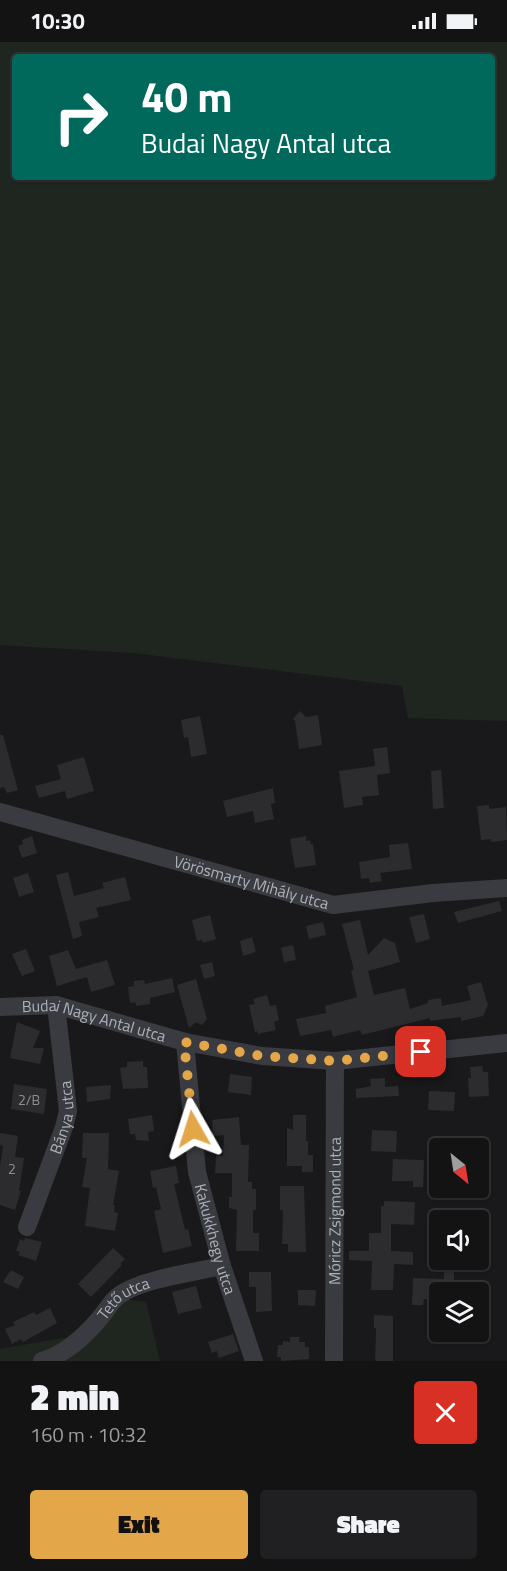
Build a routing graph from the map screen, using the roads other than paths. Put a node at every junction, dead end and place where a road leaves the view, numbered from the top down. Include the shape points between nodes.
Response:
1 (0, 812) edge
2 (507, 888) edge
3 (1, 1004) edge
4 (56, 1005) junction
5 (184, 1042) junction
6 (507, 1043) edge
7 (335, 1061) junction
8 (27, 1227) dead end
9 (222, 1266) junction
10 (42, 1361) edge
11 (254, 1361) edge
12 (334, 1361) edge

1 - 2 street, Vörösmarty Mihály utca via 333,905
3 - 4 street, Budai Nagy Antal utca
4 - 5 street, Budai Nagy Antal utca
4 - 8 street, Bánya utca via 68,1112
5 - 7 street, Budai Nagy Antal utca via 262,1056
5 - 9 street, Kakukkhegy utca via 197,1172
6 - 7 street, Budai Nagy Antal utca
7 - 12 street, Móricz Zsigmond utca
9 - 10 street, Tető utca via 135,1286 118,1295 78,1341
9 - 11 street, Kakukkhegy utca

